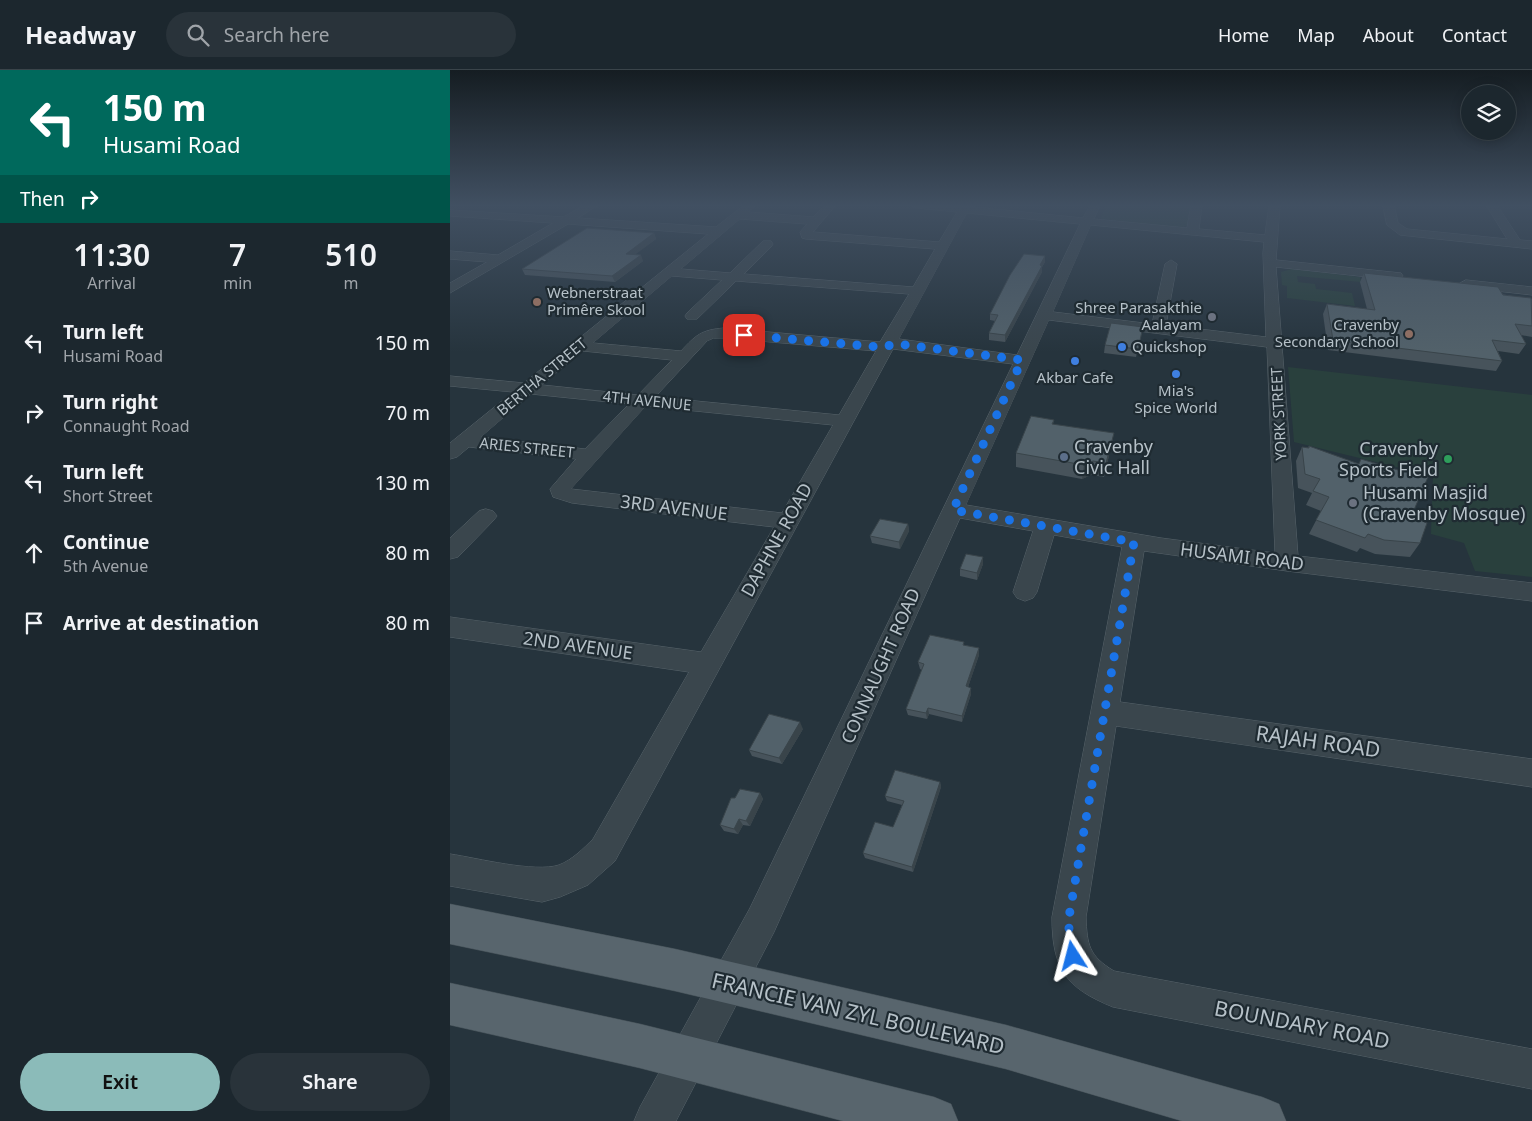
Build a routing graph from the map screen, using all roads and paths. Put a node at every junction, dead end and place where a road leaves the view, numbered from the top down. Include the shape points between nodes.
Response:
1 (509, 254) edge
2 (690, 254) edge
3 (756, 254) edge
4 (939, 254) edge
5 (1072, 254) edge
6 (1270, 254) edge
7 (450, 255) edge
8 (501, 259) junction
9 (1270, 263) junction
10 (1171, 264) dead end
11 (669, 272) junction
12 (733, 276) junction
13 (1408, 278) edge
14 (1456, 283) edge
15 (450, 289) edge
16 (918, 291) junction
17 (1532, 291) edge
18 (1043, 315) junction
19 (692, 316) dead end
20 (1158, 329) junction
21 (1275, 343) junction
22 (579, 346) junction
23 (887, 346) junction
24 (685, 356) junction
25 (1022, 360) junction
26 (450, 381) edge
27 (528, 389) junction
28 (642, 401) junction
29 (844, 421) junction
30 (465, 441) junction
31 (450, 453) edge
32 (590, 455) junction
33 (953, 510) junction
34 (486, 516) dead end
35 (788, 521) junction
36 (1045, 528) junction
37 (1134, 542) junction
38 (450, 551) edge
39 (1287, 563) junction
40 (1025, 592) dead end
41 (1532, 592) edge
42 (450, 627) edge
43 (706, 664) junction
44 (1105, 712) junction
45 (1532, 773) edge
46 (450, 870) edge
47 (450, 924) edge
48 (728, 984) junction
49 (450, 1004) edge
50 (688, 1058) junction
51 (1532, 1069) edge
52 (654, 1121) edge
53 (934, 1121) edge
54 (1262, 1121) edge

1 - 8 street
2 - 11 street, BERTHA STREET
3 - 12 street
4 - 16 street, DAPHNE ROAD
5 - 18 street, CONNAUGHT ROAD
6 - 9 street, YORK STREET
7 - 8 street
8 - 15 street
9 - 13 street
9 - 21 street, YORK STREET
10 - 20 street
11 - 12 street
11 - 22 street, BERTHA STREET
12 - 16 street
12 - 19 street
14 - 17 street
16 - 23 street, DAPHNE ROAD
18 - 20 street
18 - 25 street, CONNAUGHT ROAD
20 - 21 street
21 - 39 street, YORK STREET
22 - 24 street
22 - 27 street, BERTHA STREET
23 - 24 street via 724,333 702,338
23 - 25 street via 898,344
23 - 29 street, DAPHNE ROAD
24 - 28 street
25 - 33 street, CONNAUGHT ROAD
26 - 27 street, 4TH AVENUE
27 - 28 street, 4TH AVENUE
27 - 30 street, BERTHA STREET
28 - 29 street, 4TH AVENUE
28 - 32 street
29 - 35 street, DAPHNE ROAD
30 - 31 street, BERTHA STREET
30 - 32 street, ARIES STREET
32 - 35 street, 3RD AVENUE via 563,484 560,492
33 - 36 street, HUSAMI ROAD
33 - 48 street, CONNAUGHT ROAD via 762,920
34 - 38 street
35 - 43 street, DAPHNE ROAD
36 - 37 street, HUSAMI ROAD
36 - 40 street
37 - 39 street, HUSAMI ROAD
37 - 44 street
39 - 41 street, HUSAMI ROAD
42 - 43 street, 2ND AVENUE
43 - 46 street, DAPHNE ROAD via 606,845 586,868 564,880 542,885
44 - 45 street, RAJAH ROAD
44 - 51 street, BOUNDARY ROAD via 1069,917 1073,956 1092,978 1113,989
47 - 48 main road, FRANCIE VAN ZYL BOULEVARD via 675,970
48 - 50 street, CONNAUGHT ROAD
48 - 54 main road, FRANCIE VAN ZYL BOULEVARD via 1006,1047
49 - 50 main road
50 - 52 street, CONNAUGHT ROAD
50 - 53 main road

